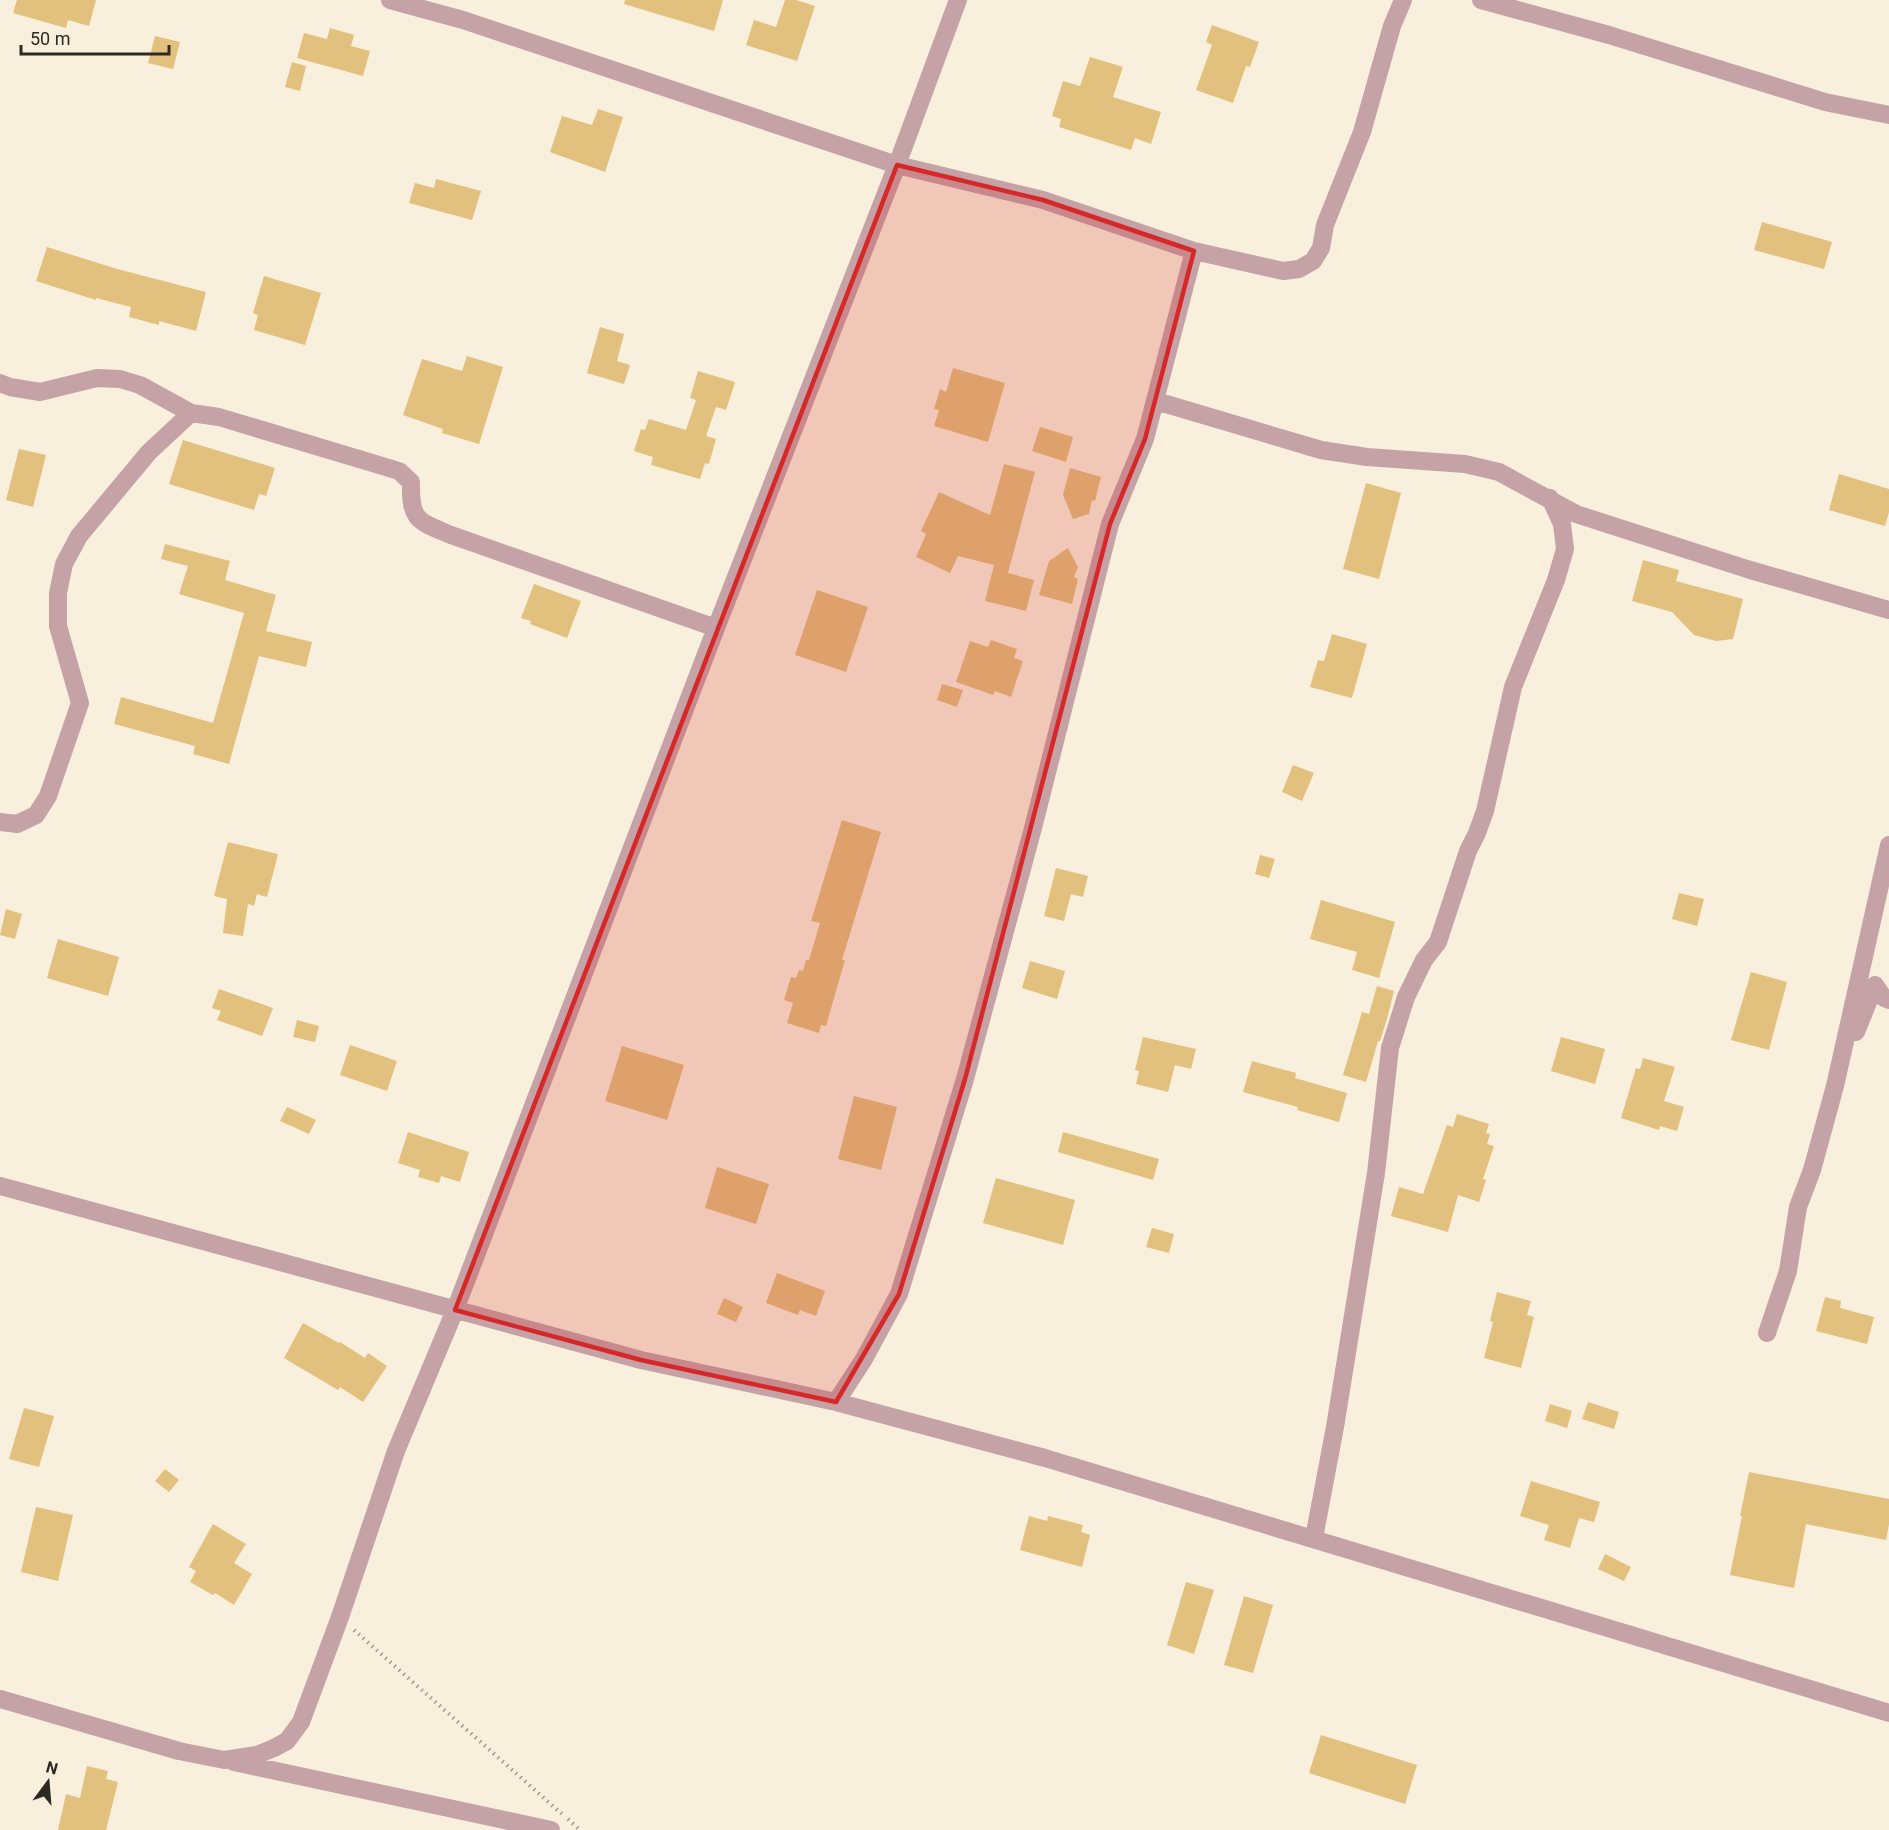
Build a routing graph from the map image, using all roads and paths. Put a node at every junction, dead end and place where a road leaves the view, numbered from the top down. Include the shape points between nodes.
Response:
1 (390, 0) edge
2 (958, 0) edge
3 (1403, 0) edge
4 (1419, 0) edge
5 (1481, 0) edge
6 (1392, 26) junction
7 (1889, 115) edge
8 (897, 165) junction
9 (1194, 250) junction
10 (0, 383) edge
11 (1156, 401) junction
12 (191, 413) junction
13 (1550, 498) junction
14 (1889, 610) edge
15 (716, 628) junction
16 (0, 822) edge
17 (1889, 845) edge
18 (1889, 1000) edge
19 (1835, 1086) junction
20 (0, 1186) edge
21 (455, 1310) junction
22 (1767, 1333) dead end
23 (836, 1402) junction
24 (1314, 1538) junction
25 (340, 1617) junction
26 (0, 1699) edge
27 (1889, 1713) edge
28 (224, 1760) junction
29 (551, 1830) edge
30 (580, 1830) edge

1 - 8 street via 486,28
2 - 8 street
3 - 6 street
4 - 6 street
5 - 7 street via 1825,102
6 - 9 street via 1362,132 1313,261 1299,269 1283,271
8 - 9 street via 1043,201
8 - 15 street
9 - 11 street
10 - 12 street via 40,392 97,378 120,379 140,385
11 - 13 street via 1321,450 1367,458 1465,464 1499,472
11 - 23 street via 1145,439 1110,524 968,1068 899,1294
12 - 15 street via 219,417 399,471 411,482 414,515 425,524
12 - 16 street via 149,452 79,536 64,564 58,593 58,626 80,703 48,796 36,815 17,824
13 - 14 street via 1576,514
13 - 24 street via 1562,524 1565,549 1556,580 1513,687 1485,811 1438,942 1424,960 1406,997 1390,1048 1376,1173
15 - 21 street
17 - 19 street
18 - 19 street via 1875,985
19 - 22 street via 1798,1207 1788,1271
20 - 21 street
21 - 23 street via 641,1360
21 - 25 street via 396,1451
23 - 24 street via 1045,1458
24 - 27 street
25 - 28 street via 301,1722 287,1740 257,1755
25 - 30 path
26 - 28 street via 179,1751
28 - 29 street

